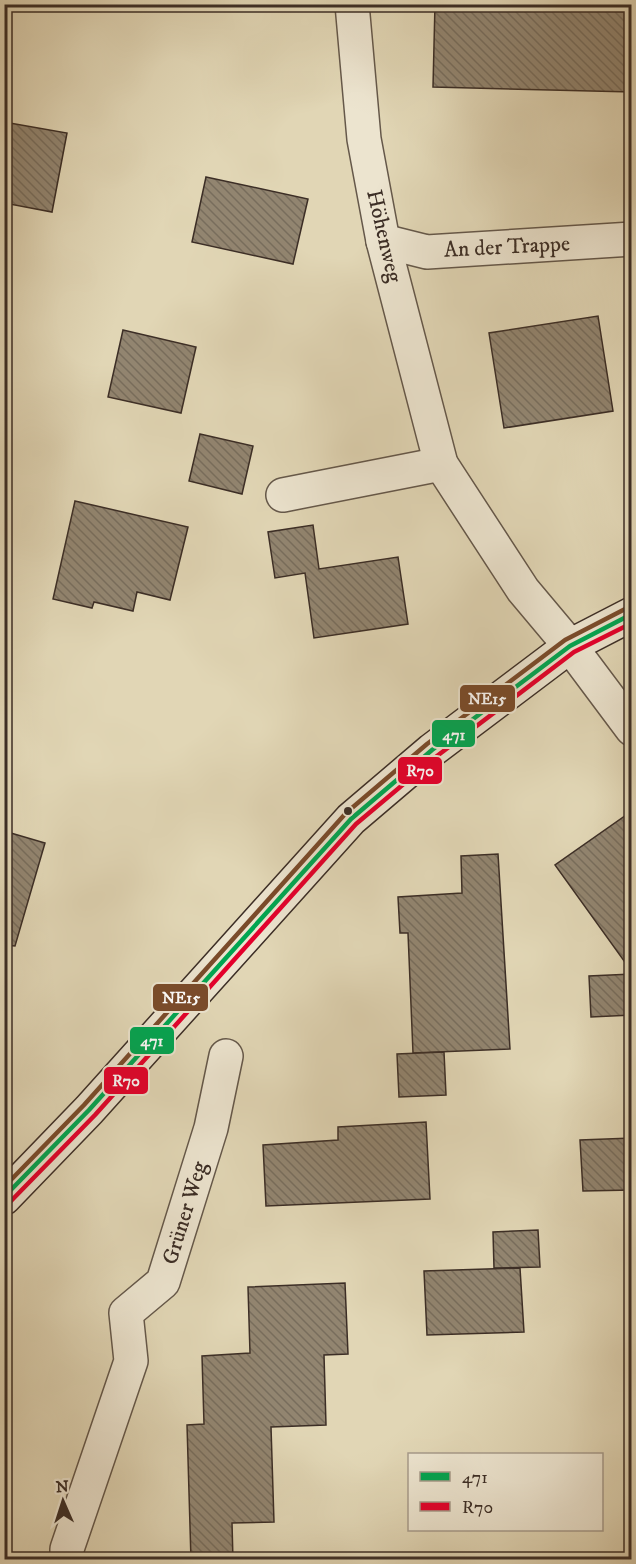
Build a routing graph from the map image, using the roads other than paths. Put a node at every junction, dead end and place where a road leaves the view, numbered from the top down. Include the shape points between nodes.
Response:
1 (352, 4) edge
2 (632, 239) edge
3 (383, 241) junction
4 (441, 464) junction
5 (283, 495) dead end
6 (632, 614) edge
7 (570, 646) junction
8 (632, 729) edge
9 (226, 1056) dead end
10 (4, 1198) edge
11 (67, 1560) edge

1 - 3 street, Höhenweg via 364,139
2 - 3 street, An der Trappe via 427,252
3 - 4 street, Höhenweg
4 - 5 street
4 - 7 street, Höhenweg via 523,590
6 - 7 street
7 - 8 street, Höhenweg
7 - 10 street via 432,750 351,819 89,1110
9 - 11 street, Grüner Weg via 212,1128 163,1282 126,1312 131,1361 67,1549

